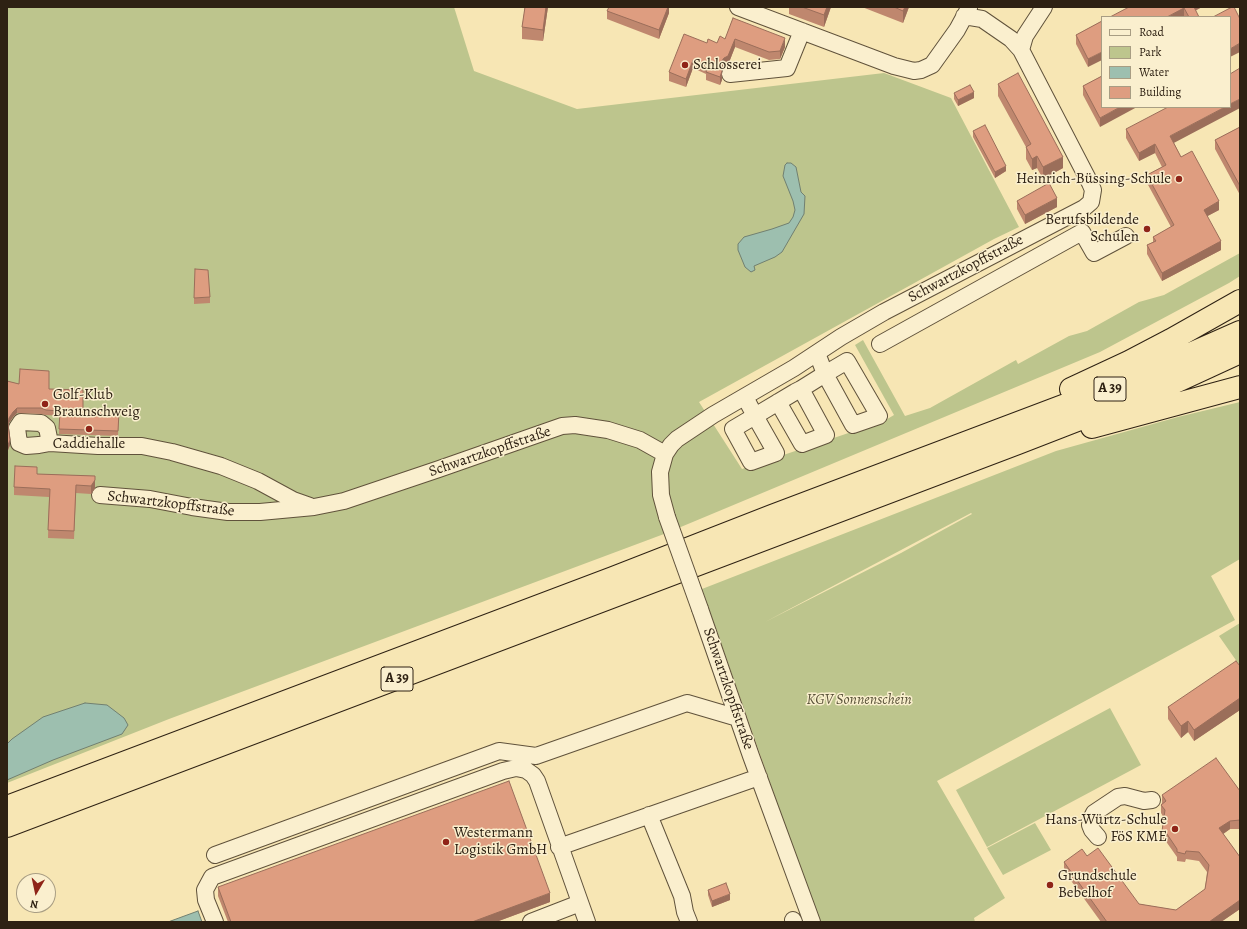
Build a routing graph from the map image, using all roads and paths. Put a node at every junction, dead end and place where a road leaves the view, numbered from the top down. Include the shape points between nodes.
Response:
1 (738, 7) edge
2 (1044, 7) edge
3 (964, 10) edge
4 (768, 12) edge
5 (802, 31) junction
6 (1020, 50) junction
7 (730, 74) dead end
8 (1126, 236) dead end
9 (918, 294) junction
10 (1240, 301) edge
11 (930, 316) junction
12 (1240, 332) edge
13 (880, 344) dead end
14 (1240, 352) edge
15 (817, 353) junction
16 (1240, 387) edge
17 (801, 389) junction
18 (745, 397) junction
19 (778, 402) junction
20 (977, 440) junction
21 (50, 443) dead end
22 (1018, 444) junction
23 (665, 454) junction
24 (100, 495) dead end
25 (314, 507) junction
26 (738, 718) junction
27 (759, 777) junction
28 (1152, 800) dead end
29 (7, 807) edge
30 (649, 815) junction
31 (7, 826) edge
32 (1098, 837) dead end
33 (560, 847) junction
34 (215, 855) dead end
35 (580, 903) junction
36 (215, 922) edge
37 (531, 922) edge
38 (587, 922) edge
39 (689, 922) edge
40 (812, 922) edge

1 - 4 street
2 - 6 street
3 - 5 street via 957,30 932,64 921,70 894,66
3 - 6 street, Schwartzkopffstraße via 1011,39
4 - 5 street
5 - 7 street via 787,68
6 - 9 street, Schwartzkopffstraße via 1090,183 1093,190 1091,202 1084,208
8 - 11 street via 1094,253 1082,232
9 - 11 street
9 - 15 street, Schwartzkopffstraße via 847,333
10 - 20 highway via 1129,362 1020,412
11 - 13 street
12 - 20 highway, A 39 via 1127,382
14 - 22 highway, A 39 via 1175,382
15 - 17 street via 825,374
15 - 18 street, Schwartzkopffstraße
16 - 22 highway
17 - 19 street
17 - 19 street via 826,435 802,444
18 - 19 street via 755,416
18 - 23 street, Schwartzkopffstraße via 690,429 671,445
20 - 29 highway, A 39
21 - 25 street, Schwartzkopffstraße via 142,446 172,452 221,466 258,481 293,500
22 - 31 highway, A 39
23 - 25 street, Schwartzkopffstraße via 640,440 608,430 575,425 562,426 344,501
23 - 26 street, Schwartzkopffstraße, bridge via 660,483 667,517
24 - 25 street, Schwartzkopffstraße via 150,498 228,512
26 - 27 street, Schwartzkopffstraße
26 - 34 street via 687,703 536,756 499,751
27 - 30 street
27 - 40 street, Schwartzkopffstraße
28 - 32 street via 1118,797 1094,813 1090,825
30 - 33 street
30 - 39 street via 682,896
33 - 35 street
33 - 36 street via 537,781 526,770 516,768 212,877 205,890 206,900
35 - 37 street
35 - 38 street

